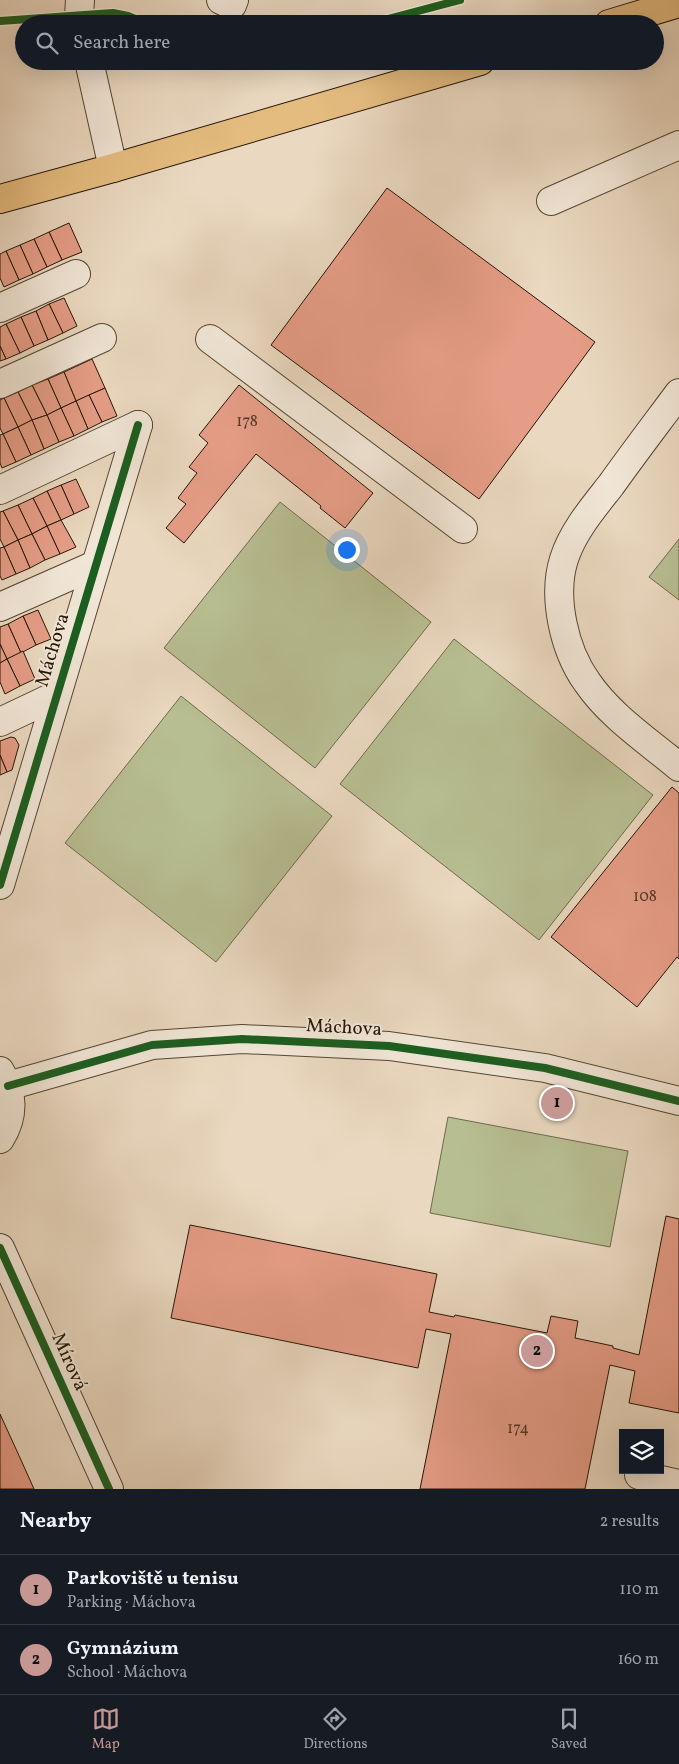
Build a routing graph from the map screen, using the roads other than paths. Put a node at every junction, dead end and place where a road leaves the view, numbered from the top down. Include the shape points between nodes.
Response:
1 (80, 0) edge
2 (221, 0) edge
3 (234, 0) edge
4 (678, 7) edge
5 (79, 15) edge
6 (646, 15) edge
7 (91, 70) edge
8 (449, 70) edge
9 (679, 145) edge
10 (113, 168) junction
11 (0, 199) edge
12 (551, 202) dead end
13 (76, 274) dead end
14 (0, 308) edge
15 (102, 338) dead end
16 (210, 339) dead end
17 (0, 384) edge
18 (679, 393) edge
19 (0, 490) edge
20 (463, 529) dead end
21 (96, 565) junction
22 (0, 608) edge
23 (56, 696) junction
24 (0, 722) edge
25 (679, 767) edge
26 (0, 885) edge
27 (4, 1079) edge
28 (679, 1101) edge
29 (0, 1139) edge
30 (0, 1248) edge
31 (679, 1467) edge
32 (679, 1484) edge
33 (109, 1489) edge

1 - 5 street
2 - 3 street via 232,5
4 - 6 main road
7 - 10 street
8 - 10 main road
9 - 12 street
10 - 11 main road
13 - 14 street
15 - 17 street
16 - 20 street
18 - 25 street via 578,529 564,558 559,582 560,612 571,653 586,682 611,710
19 - 21 street, Máchova via 138,425
21 - 22 street
21 - 23 street, Máchova
23 - 24 street
23 - 26 street, Máchova
27 - 28 street, Máchova via 152,1045 242,1039 389,1046 496,1061 545,1068
27 - 29 street via 11,1098 11,1111
30 - 33 street, Mírová
31 - 32 street via 639,1475

